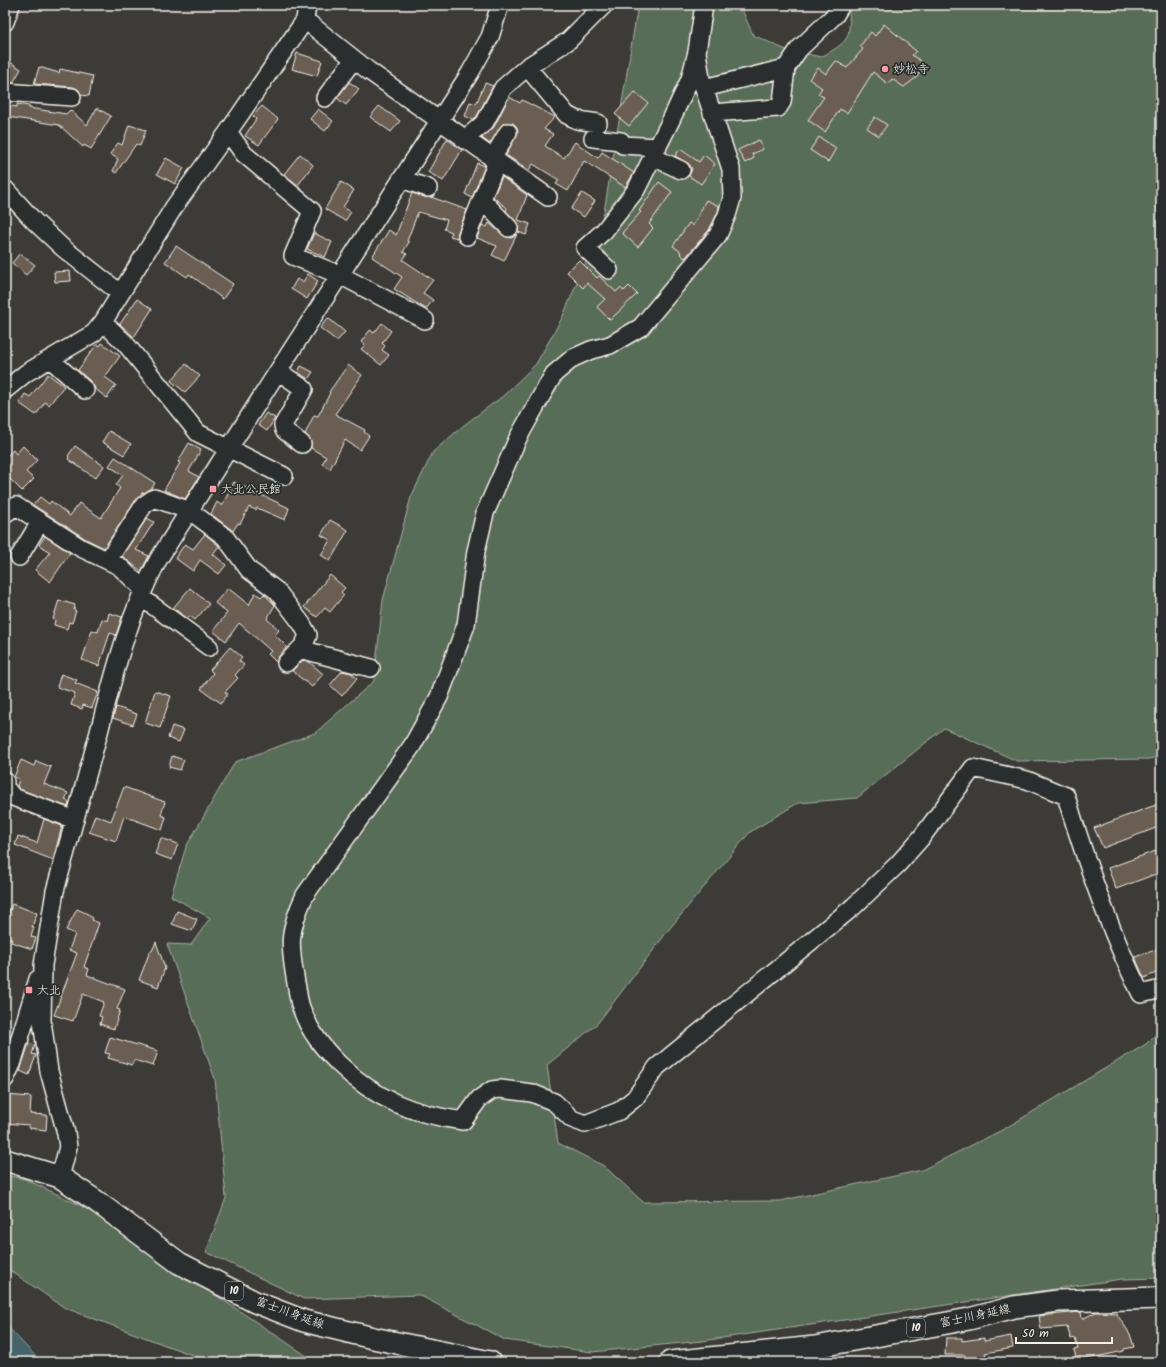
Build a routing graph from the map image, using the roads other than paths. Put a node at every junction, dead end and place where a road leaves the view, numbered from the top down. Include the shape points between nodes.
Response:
1 (11, 5) edge
2 (500, 5) edge
3 (604, 5) edge
4 (704, 5) edge
5 (841, 5) edge
6 (306, 13) edge
7 (5, 22) edge
8 (697, 52) junction
9 (354, 59) junction
10 (527, 67) junction
11 (786, 68) junction
12 (704, 88) junction
13 (5, 92) edge
14 (72, 97) dead end
15 (325, 98) dead end
16 (712, 113) junction
17 (438, 121) junction
18 (228, 132) junction
19 (508, 132) dead end
20 (464, 140) junction
21 (655, 152) junction
22 (495, 160) junction
23 (681, 170) dead end
24 (400, 179) junction
25 (428, 188) dead end
26 (5, 189) edge
27 (548, 197) dead end
28 (482, 200) junction
29 (510, 228) dead end
30 (467, 236) dead end
31 (609, 270) dead end
32 (340, 275) junction
33 (120, 293) junction
34 (425, 320) dead end
35 (103, 322) junction
36 (50, 359) junction
37 (278, 371) junction
38 (5, 390) edge
39 (85, 390) dead end
40 (302, 444) dead end
41 (229, 448) junction
42 (284, 476) dead end
43 (190, 511) junction
44 (5, 514) edge
45 (40, 522) junction
46 (19, 557) dead end
47 (108, 560) junction
48 (142, 593) junction
49 (210, 647) dead end
50 (300, 649) junction
51 (286, 663) dead end
52 (371, 668) dead end
53 (5, 781) edge
54 (75, 820) junction
55 (43, 965) junction
56 (1161, 989) edge
57 (5, 1079) edge
58 (5, 1160) edge
59 (60, 1177) junction
60 (1161, 1298) edge
61 (490, 1362) edge
62 (670, 1362) edge

1 - 7 street
2 - 17 street via 490,37
3 - 10 street via 568,41
4 - 8 street
5 - 11 street via 835,15 799,50
6 - 9 street
6 - 18 street
8 - 12 street
8 - 21 street via 690,79
9 - 15 street
9 - 17 street
10 - 20 street via 502,88 485,122
10 - 21 street via 567,115 621,140 623,145
11 - 12 street
11 - 16 street via 782,102 778,108
12 - 16 street
13 - 14 street
16 - 56 street via 731,169 732,198 718,235 641,327 610,345 573,358 554,374 518,438 485,513 476,551 466,625 440,697 412,746 305,895 294,919 291,957 301,1008 308,1026 320,1045 355,1079 393,1104 433,1117 463,1121 478,1099 492,1090 500,1089 532,1093 554,1102 572,1119 585,1124 619,1111 636,1098 657,1067 853,907 898,864 921,838 973,768 1027,780 1066,796 1080,841 1127,966 1141,994
17 - 20 street
17 - 24 street
18 - 32 street via 244,154 312,211 293,256
18 - 33 street via 174,207
19 - 22 street
20 - 22 street
21 - 23 street
21 - 31 street via 636,190 586,248
22 - 27 street
22 - 28 street
24 - 25 street
24 - 32 street
26 - 33 street via 63,248
28 - 29 street
28 - 30 street
32 - 34 street
32 - 37 street
33 - 35 street
35 - 36 street via 94,333
35 - 41 street via 125,343 198,433
36 - 38 street via 26,373
36 - 39 street
37 - 40 street via 304,389 283,425 284,430
37 - 41 street
41 - 42 street
41 - 43 street
43 - 47 street via 154,498 144,505
43 - 48 street via 158,560
43 - 50 street via 225,537 250,570 277,591 308,635
44 - 45 street via 16,506
45 - 46 street
45 - 47 street via 81,548
47 - 48 street via 119,566
48 - 49 street
48 - 54 street via 120,652
50 - 51 street
50 - 52 street
53 - 54 street via 5,787 13,797
54 - 55 street via 55,891
55 - 57 street
55 - 59 street via 42,1021 49,1071 68,1147
58 - 59 main road, 富士川身延線 / 10
59 - 61 main road, 富士川身延線 / 10 via 178,1263 255,1302 312,1323
60 - 62 main road, 富士川身延線 / 10 via 1058,1301 1014,1307 814,1347

